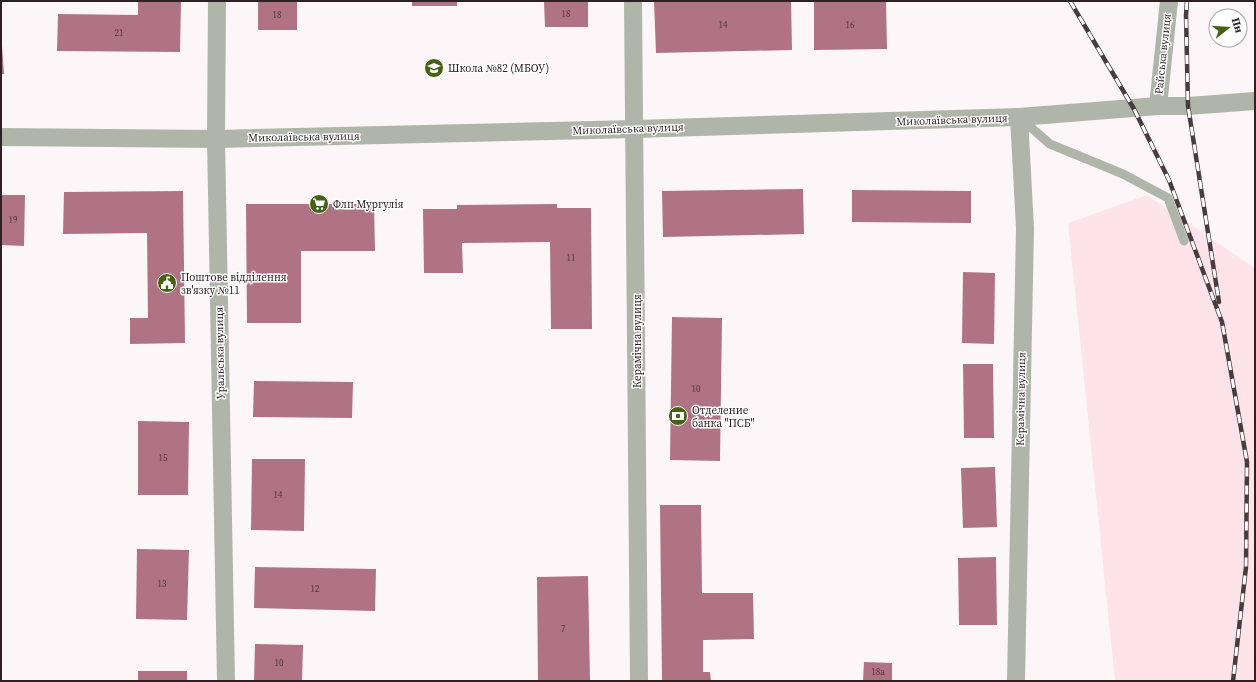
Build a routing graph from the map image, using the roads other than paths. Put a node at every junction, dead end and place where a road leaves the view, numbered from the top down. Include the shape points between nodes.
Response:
1 (217, 1) edge
2 (633, 1) edge
3 (1169, 1) edge
4 (1255, 101) edge
5 (1158, 106) junction
6 (1019, 118) junction
7 (635, 129) junction
8 (1, 137) edge
9 (216, 139) junction
10 (1184, 241) dead end
11 (226, 681) edge
12 (640, 681) edge
13 (1016, 681) edge

1 - 9 street, Уральська вулиця
2 - 7 street, Керамічна вулиця
3 - 5 street, Райська вулиця
4 - 5 street, Миколаївська вулиця
5 - 6 street, Миколаївська вулиця
6 - 7 street, Миколаївська вулиця
6 - 10 lane via 1050,144 1123,174 1168,198
6 - 13 street, Керамічна вулиця via 1025,228
7 - 9 street, Миколаївська вулиця
7 - 12 street, Керамічна вулиця
8 - 9 street, Миколаївська вулиця
9 - 11 street, Уральська вулиця

